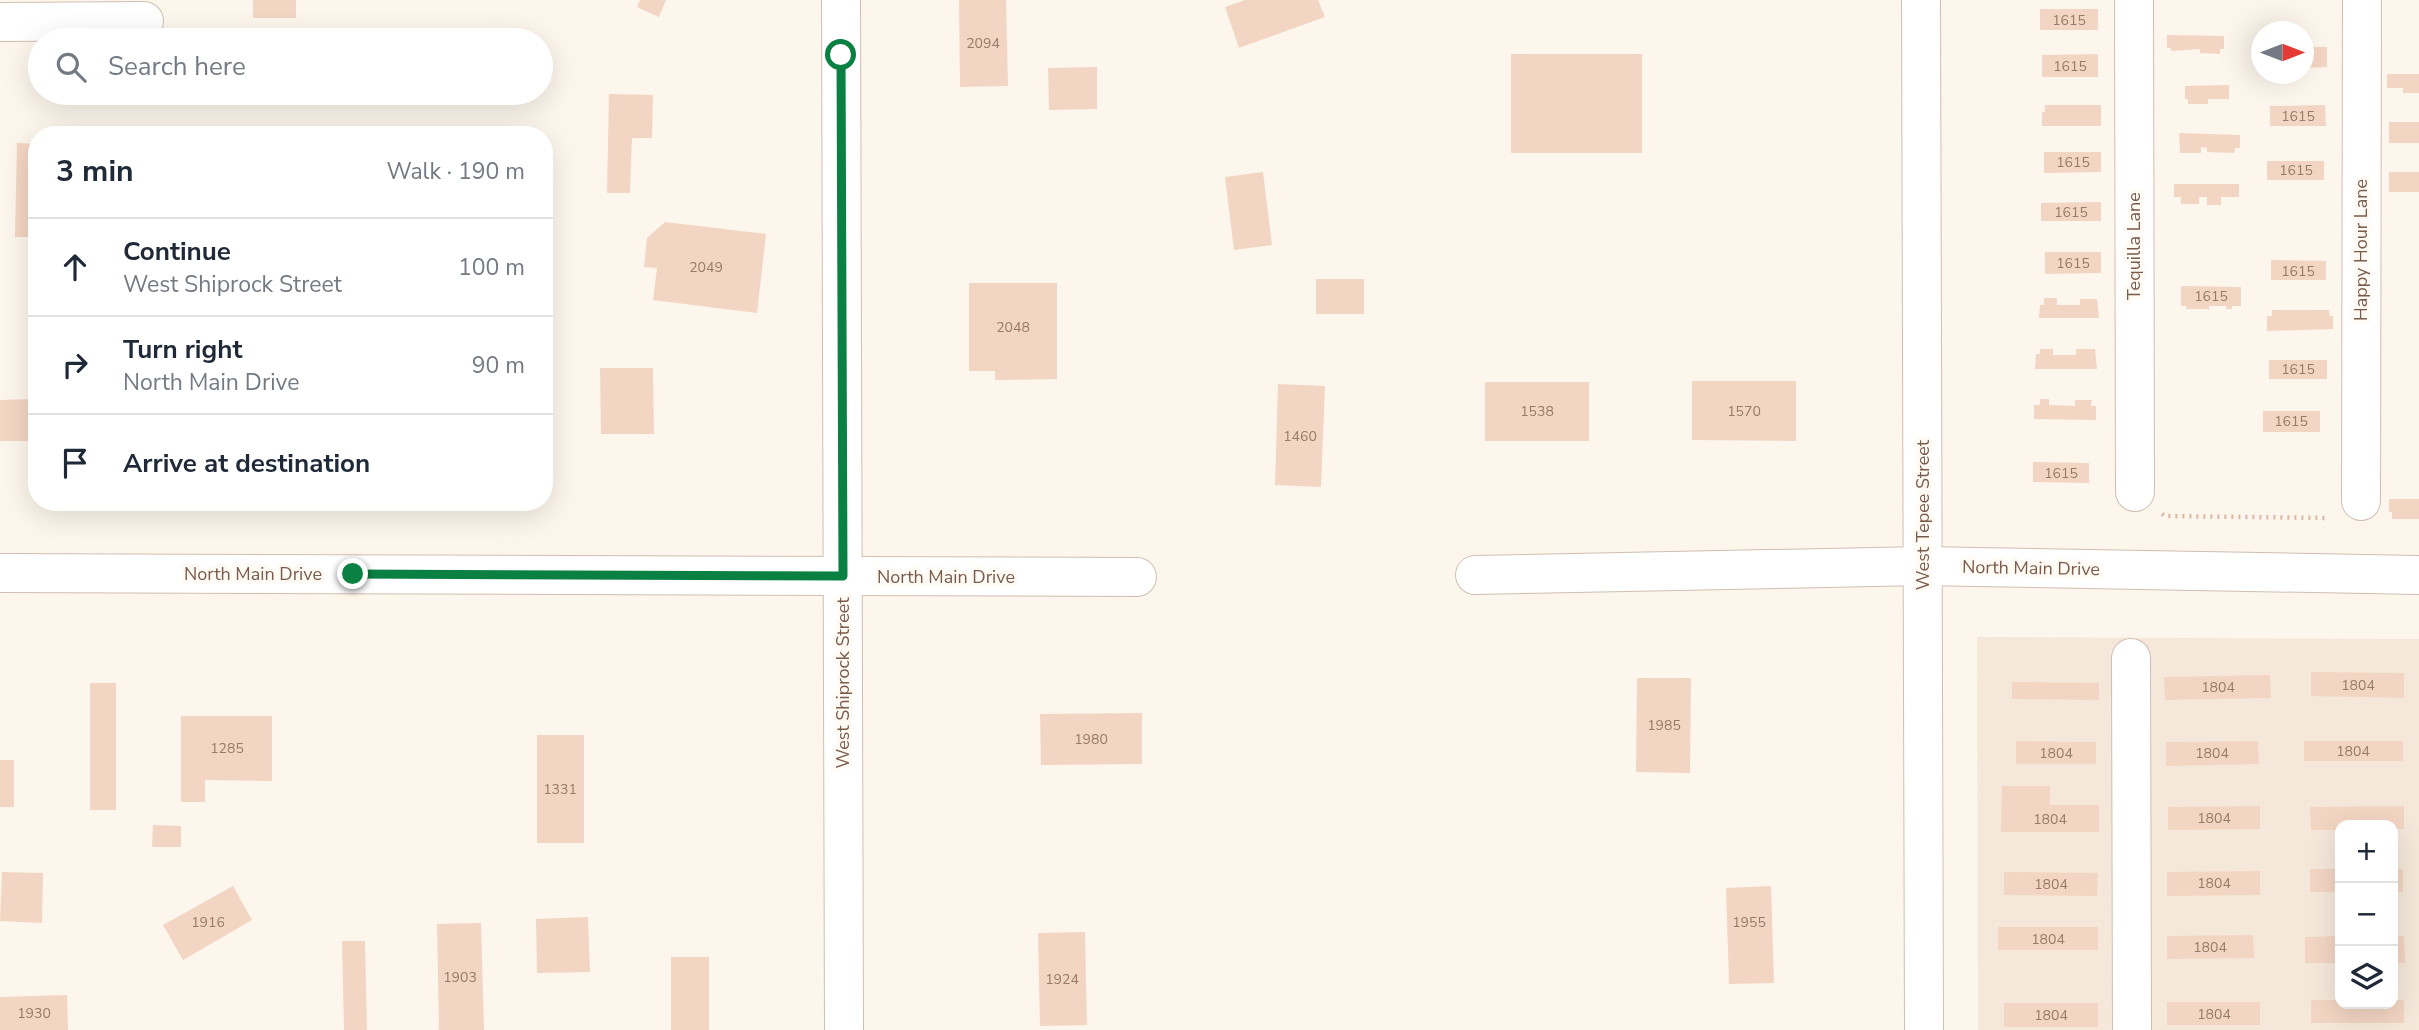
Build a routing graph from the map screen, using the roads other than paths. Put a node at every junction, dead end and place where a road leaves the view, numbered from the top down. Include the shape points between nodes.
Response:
1 (841, 0) edge
2 (1921, 0) edge
3 (2134, 0) edge
4 (2362, 0) edge
5 (145, 21) dead end
6 (0, 22) edge
7 (2134, 492) road end
8 (2361, 501) road end
9 (1923, 566) junction
10 (0, 573) edge
11 (1475, 575) dead end
12 (2419, 575) edge
13 (843, 576) junction
14 (1137, 577) dead end
15 (2131, 658) dead end
16 (844, 1030) edge
17 (1924, 1030) edge
18 (2132, 1030) edge

1 - 13 street, West Shiprock Street
2 - 9 street, West Tepee Street
3 - 7 street, Tequilla Lane
4 - 8 street, Happy Hour Lane
5 - 6 street
9 - 11 street, North Main Drive
9 - 12 street, North Main Drive
9 - 17 street, West Tepee Street
10 - 13 street, North Main Drive
13 - 14 street, North Main Drive
13 - 16 street, West Shiprock Street
15 - 18 street

